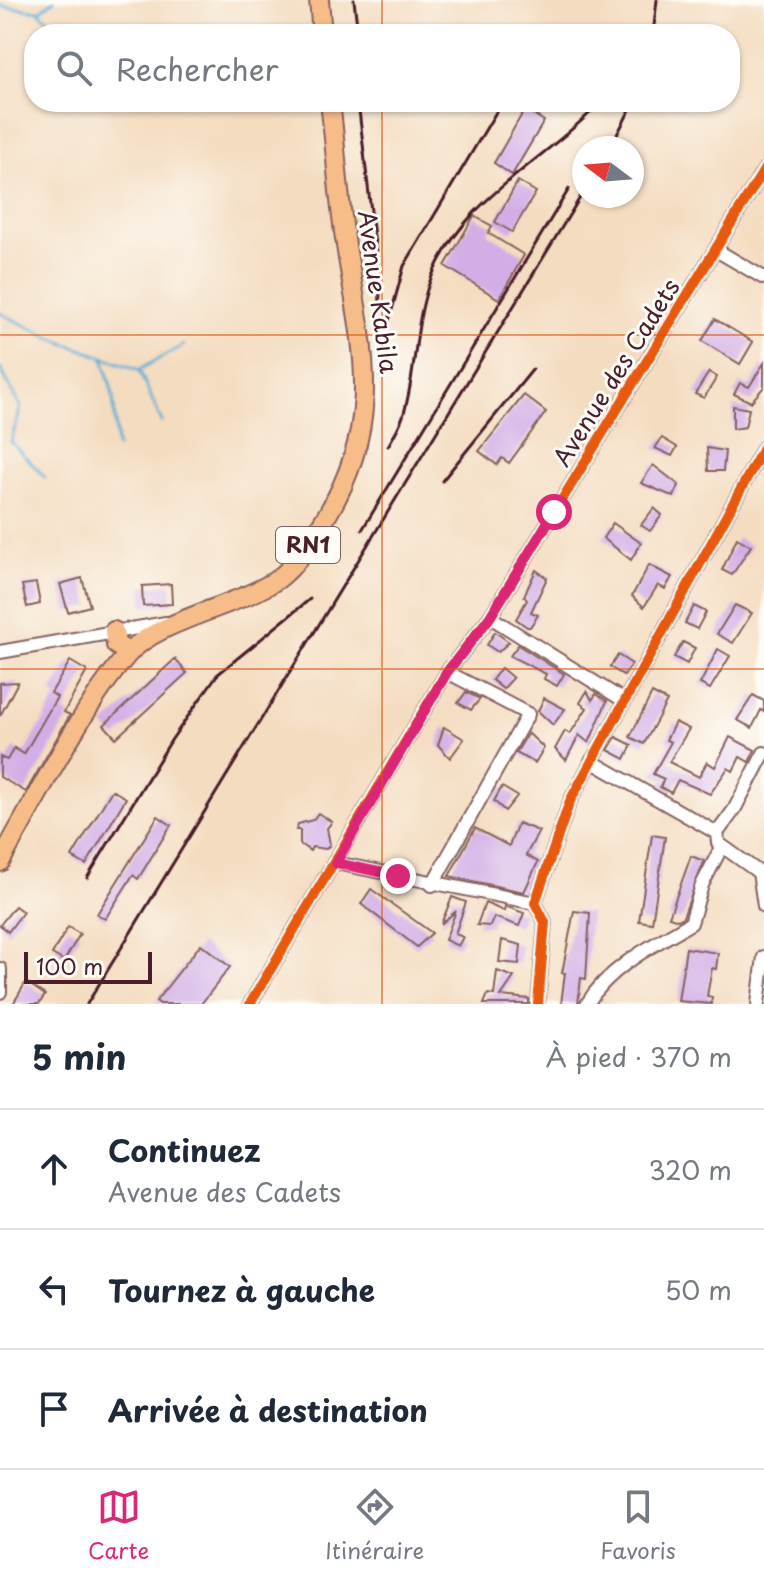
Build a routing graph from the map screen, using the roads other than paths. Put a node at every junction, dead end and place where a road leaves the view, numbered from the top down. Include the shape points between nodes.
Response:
1 (319, 0) edge
2 (321, 24) edge
3 (331, 112) edge
4 (764, 170) edge
5 (716, 250) junction
6 (764, 278) edge
7 (764, 447) edge
8 (490, 617) junction
9 (180, 621) junction
10 (114, 631) junction
11 (0, 652) edge
12 (129, 652) junction
13 (447, 672) junction
14 (623, 700) junction
15 (764, 753) edge
16 (591, 761) junction
17 (717, 833) junction
18 (722, 846) junction
19 (0, 862) edge
20 (336, 863) junction
21 (762, 874) edge
22 (432, 885) junction
23 (535, 903) junction
24 (764, 906) edge
25 (764, 957) edge
26 (0, 969) edge
27 (0, 992) edge
28 (250, 1004) edge
29 (538, 1004) edge
30 (587, 1004) edge
31 (758, 1004) edge

1 - 2 highway
3 - 9 highway, Avenue Kabila / RN1 via 366,378 357,452 322,525 280,578 220,609
4 - 5 street, Avenue des Cadets
5 - 6 street
5 - 8 street, Avenue des Cadets
7 - 14 street
8 - 13 street, Avenue des Cadets
8 - 14 street
9 - 10 street
9 - 12 highway, Avenue Kabila / RN1
10 - 11 street
10 - 12 highway via 116,645
12 - 19 highway, Avenue Kabila / RN1 via 64,749
13 - 20 street, Avenue des Cadets
13 - 22 street via 528,714
14 - 16 street
15 - 17 street
16 - 17 street
16 - 23 street via 554,839
17 - 18 street
18 - 21 street
18 - 30 street via 691,923 607,978
20 - 22 street
20 - 28 street, Avenue des Cadets
21 - 24 street
22 - 23 street
23 - 29 street via 545,922
25 - 31 street
26 - 27 street

